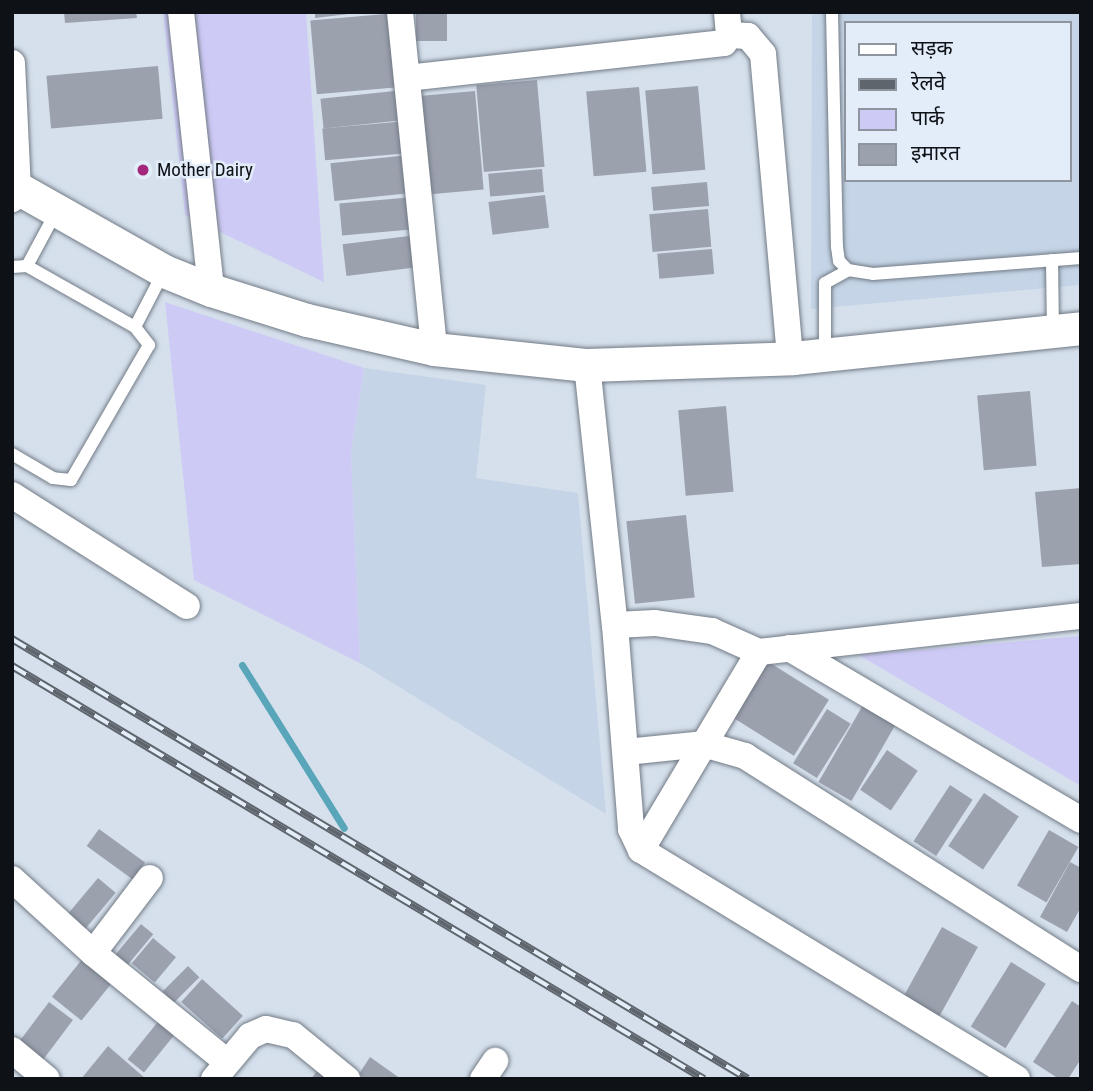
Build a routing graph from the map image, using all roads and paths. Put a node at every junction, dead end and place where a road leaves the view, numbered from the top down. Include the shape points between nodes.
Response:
1 (181, 12) edge
2 (400, 12) edge
3 (832, 12) edge
4 (728, 24) edge
5 (12, 63) edge
6 (407, 78) junction
7 (14, 191) edge
8 (56, 211) junction
9 (1081, 258) edge
10 (1052, 260) junction
11 (27, 266) junction
12 (12, 267) edge
13 (848, 270) junction
14 (164, 271) junction
15 (211, 290) junction
16 (135, 327) junction
17 (1067, 330) edge
18 (434, 349) junction
19 (825, 355) junction
20 (790, 358) junction
21 (587, 365) junction
22 (12, 454) edge
23 (12, 495) edge
24 (187, 606) dead end
25 (1081, 616) edge
26 (615, 625) junction
27 (789, 648) junction
28 (760, 652) junction
29 (703, 744) junction
30 (626, 752) junction
31 (1081, 820) edge
32 (641, 850) junction
33 (150, 878) dead end
34 (12, 879) edge
35 (93, 953) junction
36 (1081, 969) edge
37 (12, 1050) edge
38 (221, 1070) edge
39 (47, 1079) edge
40 (347, 1079) edge
41 (1017, 1079) edge

1 - 15 street
2 - 6 street
3 - 13 lane via 837,247 839,261
4 - 6 street via 724,43
4 - 20 street via 748,36 763,54
5 - 7 street
6 - 18 street
7 - 8 street
8 - 11 lane
8 - 14 street
9 - 10 lane
10 - 13 lane via 873,274
10 - 17 lane
11 - 12 lane
11 - 16 lane
13 - 19 lane via 825,283
14 - 15 street
14 - 16 lane
15 - 18 street via 307,320
16 - 22 lane via 149,340 149,349 77,475 60,480
17 - 19 street
18 - 21 street
19 - 20 street
20 - 21 street
21 - 26 street
23 - 24 street
25 - 27 street
26 - 28 street via 655,623 712,631
26 - 30 street
27 - 28 street
27 - 31 street
28 - 29 street
29 - 30 street
29 - 32 street
29 - 36 street via 745,756
30 - 32 street via 631,829
32 - 41 street
33 - 35 street
34 - 35 street
35 - 38 street
37 - 39 street
38 - 40 street via 250,1036 266,1029 293,1035

